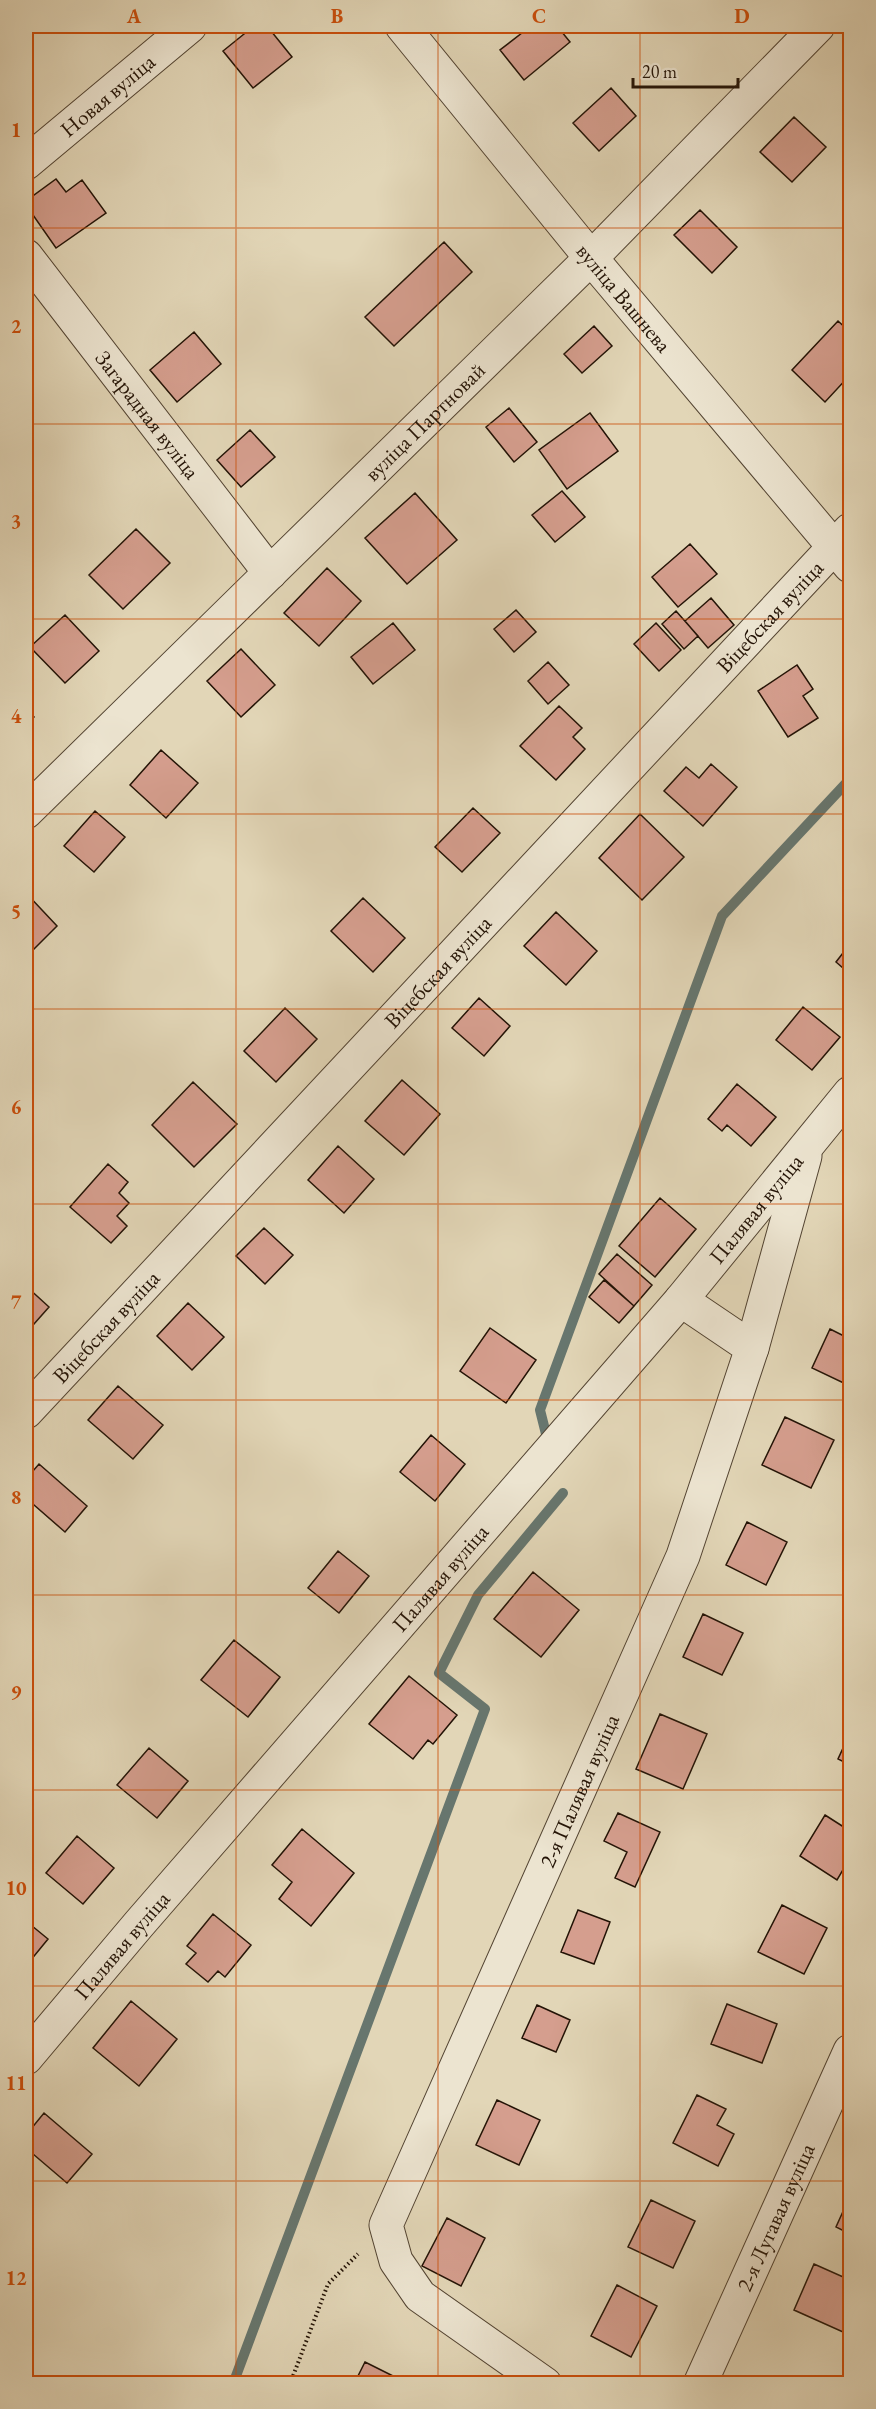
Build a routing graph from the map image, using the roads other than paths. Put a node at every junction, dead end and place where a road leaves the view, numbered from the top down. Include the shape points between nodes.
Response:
1 (190, 26) edge
2 (402, 26) edge
3 (818, 26) edge
4 (26, 163) edge
5 (26, 256) edge
6 (591, 258) junction
7 (845, 548) edge
8 (270, 573) junction
9 (26, 812) edge
10 (850, 1093) edge
11 (809, 1143) junction
12 (681, 1300) junction
13 (752, 1348) junction
14 (26, 1412) edge
15 (850, 2051) edge
16 (26, 2058) edge
17 (545, 2384) edge
18 (700, 2384) edge

1 - 4 street, Новая вуліца
2 - 6 street, вуліца Вашнева
3 - 6 street, вуліца Партновай
5 - 8 street, Загарадная вуліца
6 - 7 street, вуліца Вашнева
6 - 8 street, вуліца Партновай
7 - 14 street, Віцебская вуліца
8 - 9 street, вуліца Партновай
10 - 11 street, Палявая вуліца
11 - 12 street, Палявая вуліца
11 - 13 street, 2-я Палявая вуліца
12 - 13 street
12 - 16 street, Палявая вуліца
13 - 17 street, 2-я Палявая вуліца via 683,1556 386,2225 396,2261 420,2296
15 - 18 street, 2-я Лугавая вуліца

